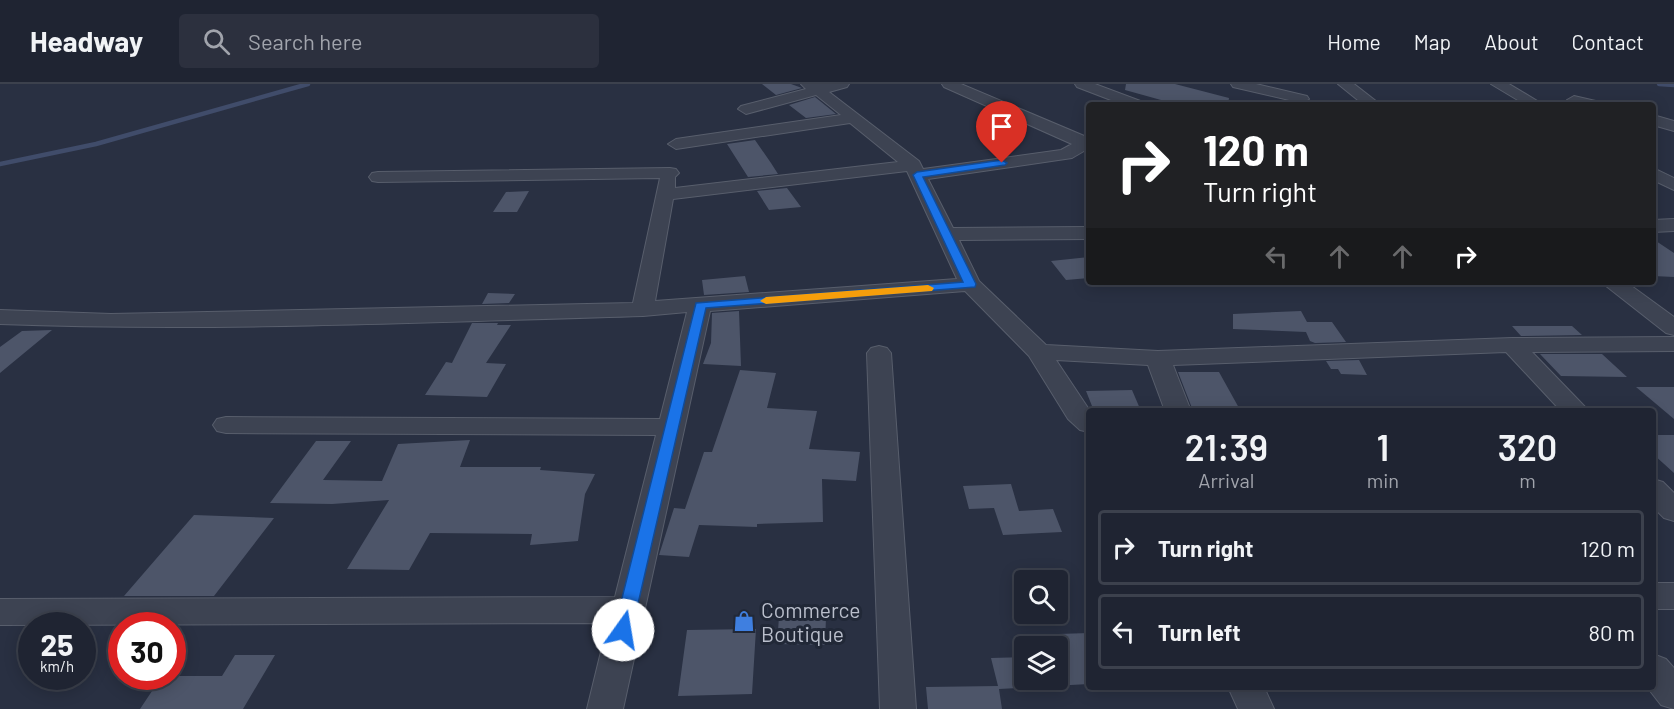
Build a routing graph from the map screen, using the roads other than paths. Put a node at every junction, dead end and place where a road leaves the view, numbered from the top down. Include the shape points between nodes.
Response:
1 (842, 84) edge
2 (949, 84) edge
3 (1082, 84) edge
4 (1238, 84) edge
5 (1346, 84) edge
6 (1498, 84) edge
7 (813, 87) edge
8 (1302, 99) dead end
9 (1574, 99) dead end
10 (1130, 102) edge
11 (1370, 102) edge
12 (1531, 102) edge
13 (1584, 102) edge
14 (746, 109) dead end
15 (853, 118) junction
16 (1656, 121) edge
17 (1674, 126) edge
18 (1086, 143) edge
19 (1086, 144) edge
20 (915, 170) junction
21 (670, 172) junction
22 (1656, 174) edge
23 (378, 177) dead end
24 (1674, 185) edge
25 (665, 195) junction
26 (1674, 225) edge
27 (1656, 226) edge
28 (1086, 232) edge
29 (946, 234) junction
30 (970, 284) junction
31 (1616, 285) edge
32 (700, 305) junction
33 (643, 309) junction
34 (0, 317) edge
35 (1674, 328) edge
36 (1674, 344) edge
37 (1512, 345) junction
38 (879, 352) dead end
39 (1040, 352) junction
40 (1158, 358) junction
41 (1177, 408) edge
42 (1573, 408) edge
43 (1086, 421) edge
44 (226, 425) dead end
45 (672, 427) junction
46 (1656, 492) edge
47 (1674, 511) edge
48 (1656, 596) edge
49 (1674, 596) edge
50 (628, 610) junction
51 (0, 612) edge
52 (1656, 673) edge
53 (1247, 690) edge
54 (1674, 694) edge
55 (605, 709) edge
56 (898, 709) edge
57 (1256, 709) edge

1 - 7 street
2 - 18 street
3 - 10 street
4 - 8 street
5 - 11 street
6 - 12 street
7 - 14 street
7 - 15 street
9 - 13 street
15 - 20 street
15 - 21 street via 676,140
16 - 17 street
19 - 20 street via 1066,154
20 - 25 street
20 - 29 street
21 - 23 street
21 - 25 street
22 - 24 street
25 - 33 street
26 - 27 street
28 - 29 street
29 - 30 street
30 - 32 street
30 - 39 street
31 - 35 street
32 - 33 street
32 - 45 street
33 - 34 street via 364,318 111,321
36 - 37 street
37 - 40 street
37 - 42 street
38 - 56 street
39 - 40 street
39 - 43 street
40 - 41 street
44 - 45 street
45 - 50 street
46 - 47 street
48 - 49 street
50 - 51 street
50 - 55 street
52 - 54 street
53 - 57 street

